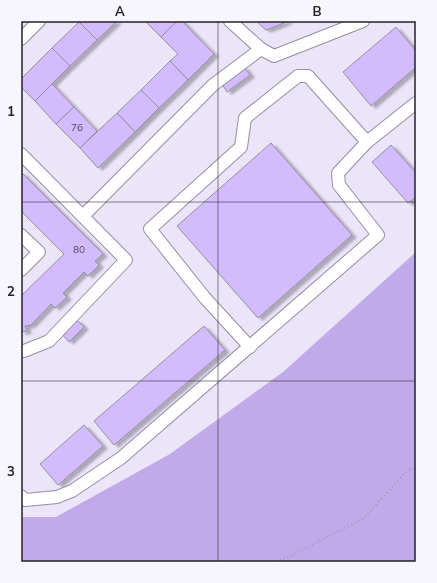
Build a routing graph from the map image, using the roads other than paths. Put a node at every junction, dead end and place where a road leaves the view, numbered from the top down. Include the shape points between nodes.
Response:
1 (39, 21) edge
2 (230, 21) edge
3 (363, 21) edge
4 (21, 39) edge
5 (261, 49) junction
6 (416, 103) edge
7 (367, 142) junction
8 (21, 154) edge
9 (83, 216) junction
10 (21, 235) edge
11 (21, 270) edge
12 (250, 347) junction
13 (21, 351) edge
14 (22, 499) edge

1 - 4 lane
2 - 5 lane
3 - 5 lane via 274,56
5 - 9 lane via 213,85
6 - 7 lane
7 - 12 lane via 338,173 339,185 378,235
7 - 12 lane via 308,76 298,76 245,118 241,147 150,229 205,298
8 - 9 lane
9 - 13 lane via 126,260 49,341
10 - 11 lane via 39,252
12 - 14 lane via 121,458 72,491 57,497

